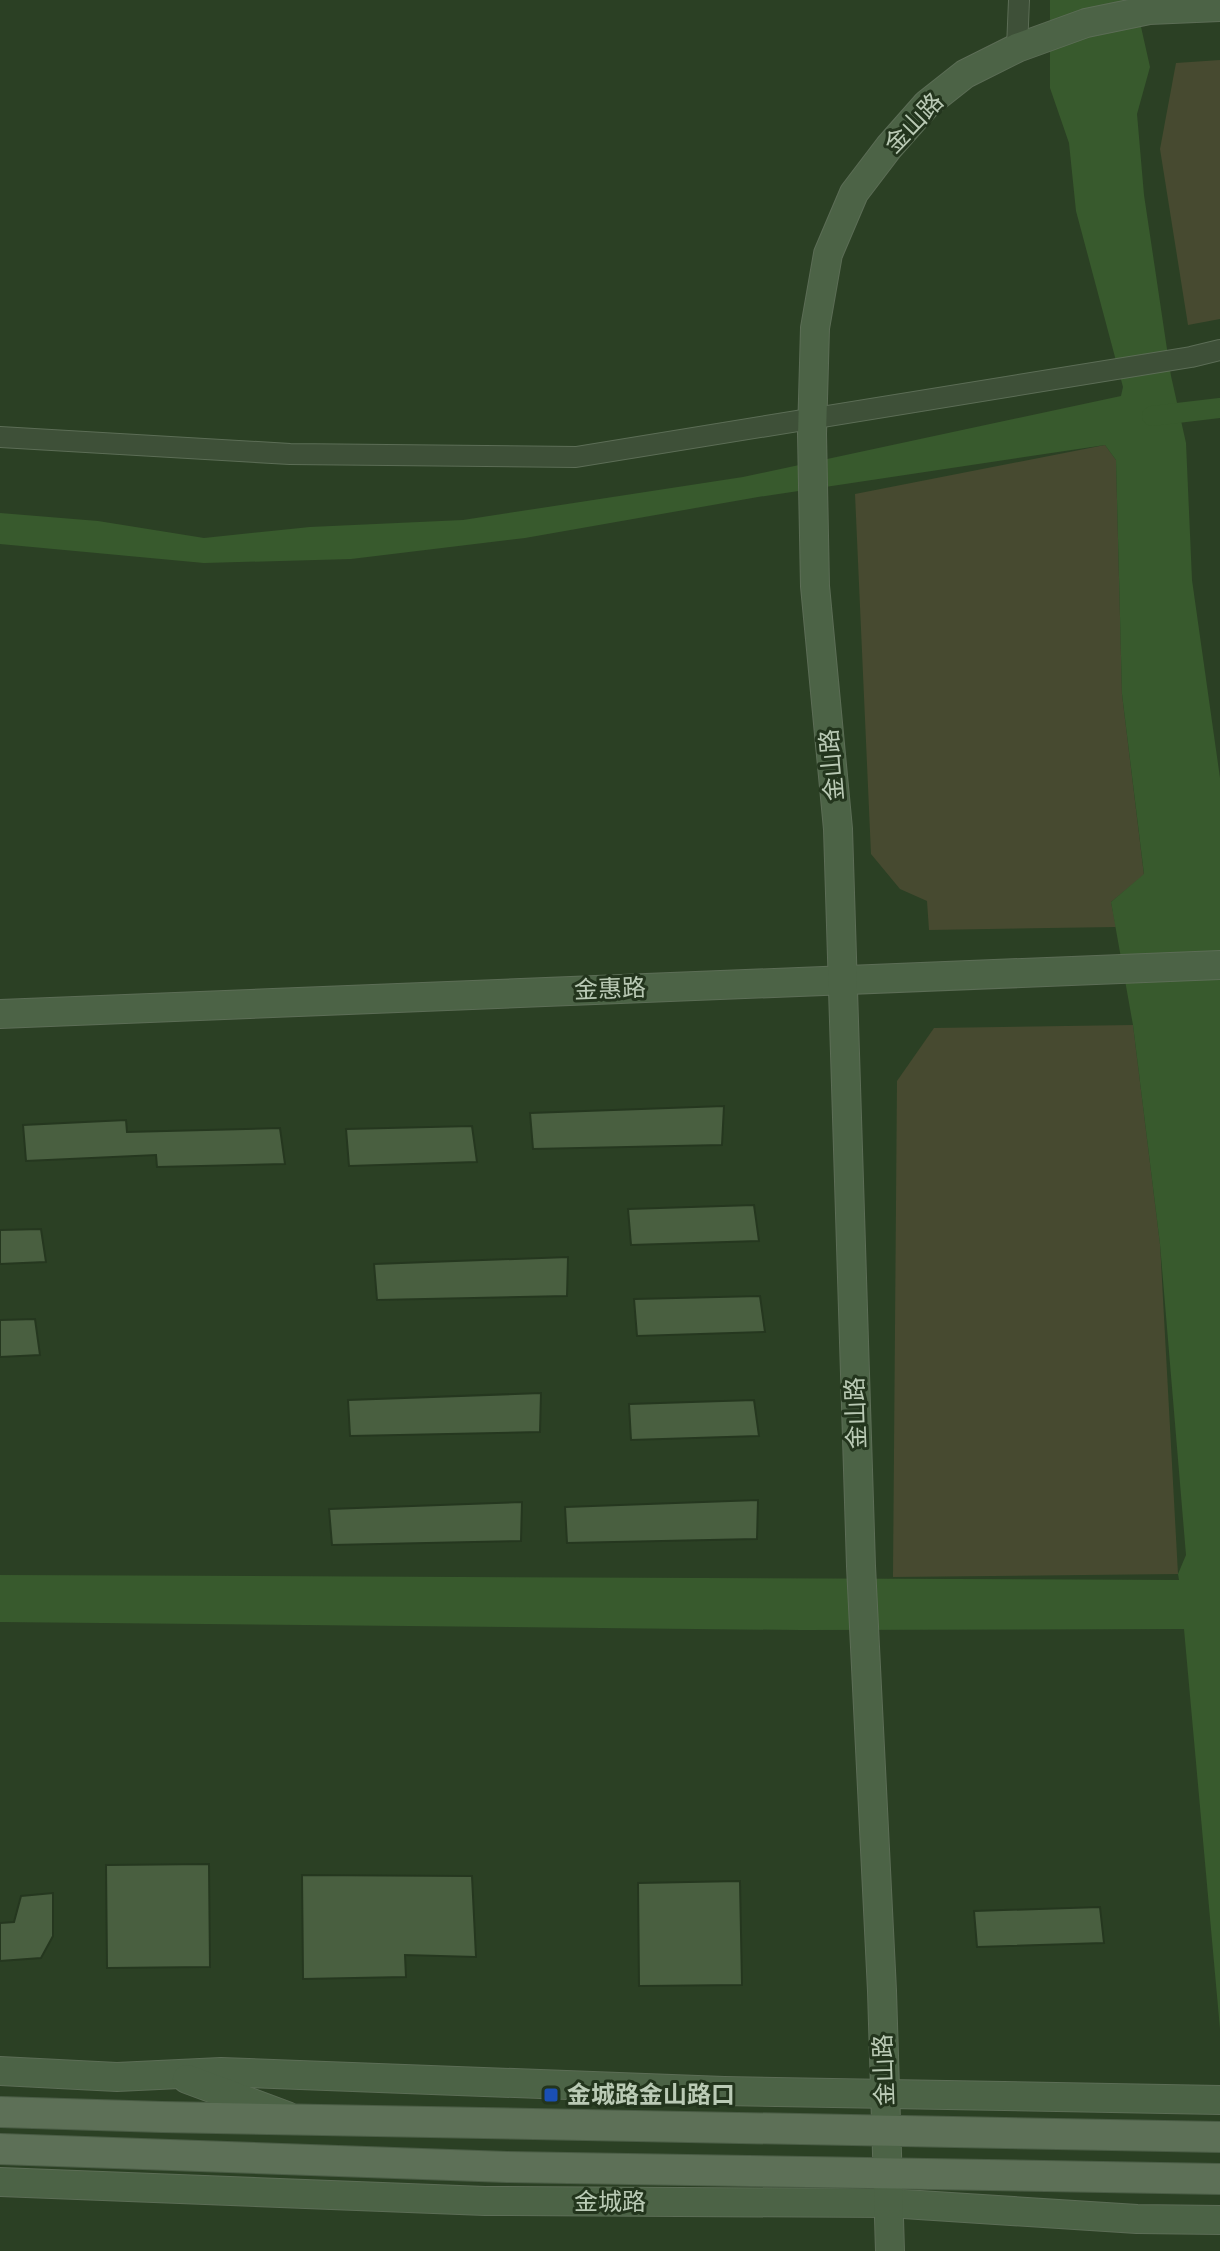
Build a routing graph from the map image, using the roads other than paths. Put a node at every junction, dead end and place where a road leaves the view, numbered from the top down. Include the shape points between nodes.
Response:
1 (1019, 0) edge
2 (1220, 7) edge
3 (1025, 45) junction
4 (1220, 350) edge
5 (812, 427) junction
6 (0, 437) edge
7 (1220, 965) edge
8 (841, 980) junction
9 (0, 1014) edge
10 (0, 2071) edge
11 (176, 2074) junction
12 (885, 2093) junction
13 (1217, 2100) edge
14 (0, 2112) edge
15 (295, 2120) junction
16 (886, 2129) junction
17 (1217, 2137) edge
18 (0, 2149) edge
19 (332, 2161) junction
20 (887, 2172) junction
21 (1215, 2179) edge
22 (0, 2182) edge
23 (485, 2201) junction
24 (888, 2203) junction
25 (1217, 2220) edge
26 (890, 2251) edge

1 - 3 street
2 - 3 main road, 金山路 via 1149,10 1086,23
3 - 5 main road, 金山路 via 965,74 927,104 854,193 828,254 815,328
4 - 5 street
5 - 6 street via 576,457 290,454
5 - 8 main road, 金山路 via 815,586 838,829
7 - 8 main road, 金惠路
8 - 9 main road, 金惠路
8 - 12 main road, 金山路
10 - 11 main road via 117,2077
11 - 12 main road
11 - 15 main road
12 - 13 main road
12 - 16 main road, 金山路
14 - 15 main road
15 - 16 main road
16 - 17 main road
16 - 20 main road, 金山路
18 - 19 main road, 金城路
19 - 20 main road, 金城路
19 - 23 main road
20 - 21 main road, 金城路
20 - 24 main road, 金山路
22 - 23 main road, 金城路
23 - 24 main road, 金城路
24 - 25 main road, 金城路
24 - 26 main road, 金山路

